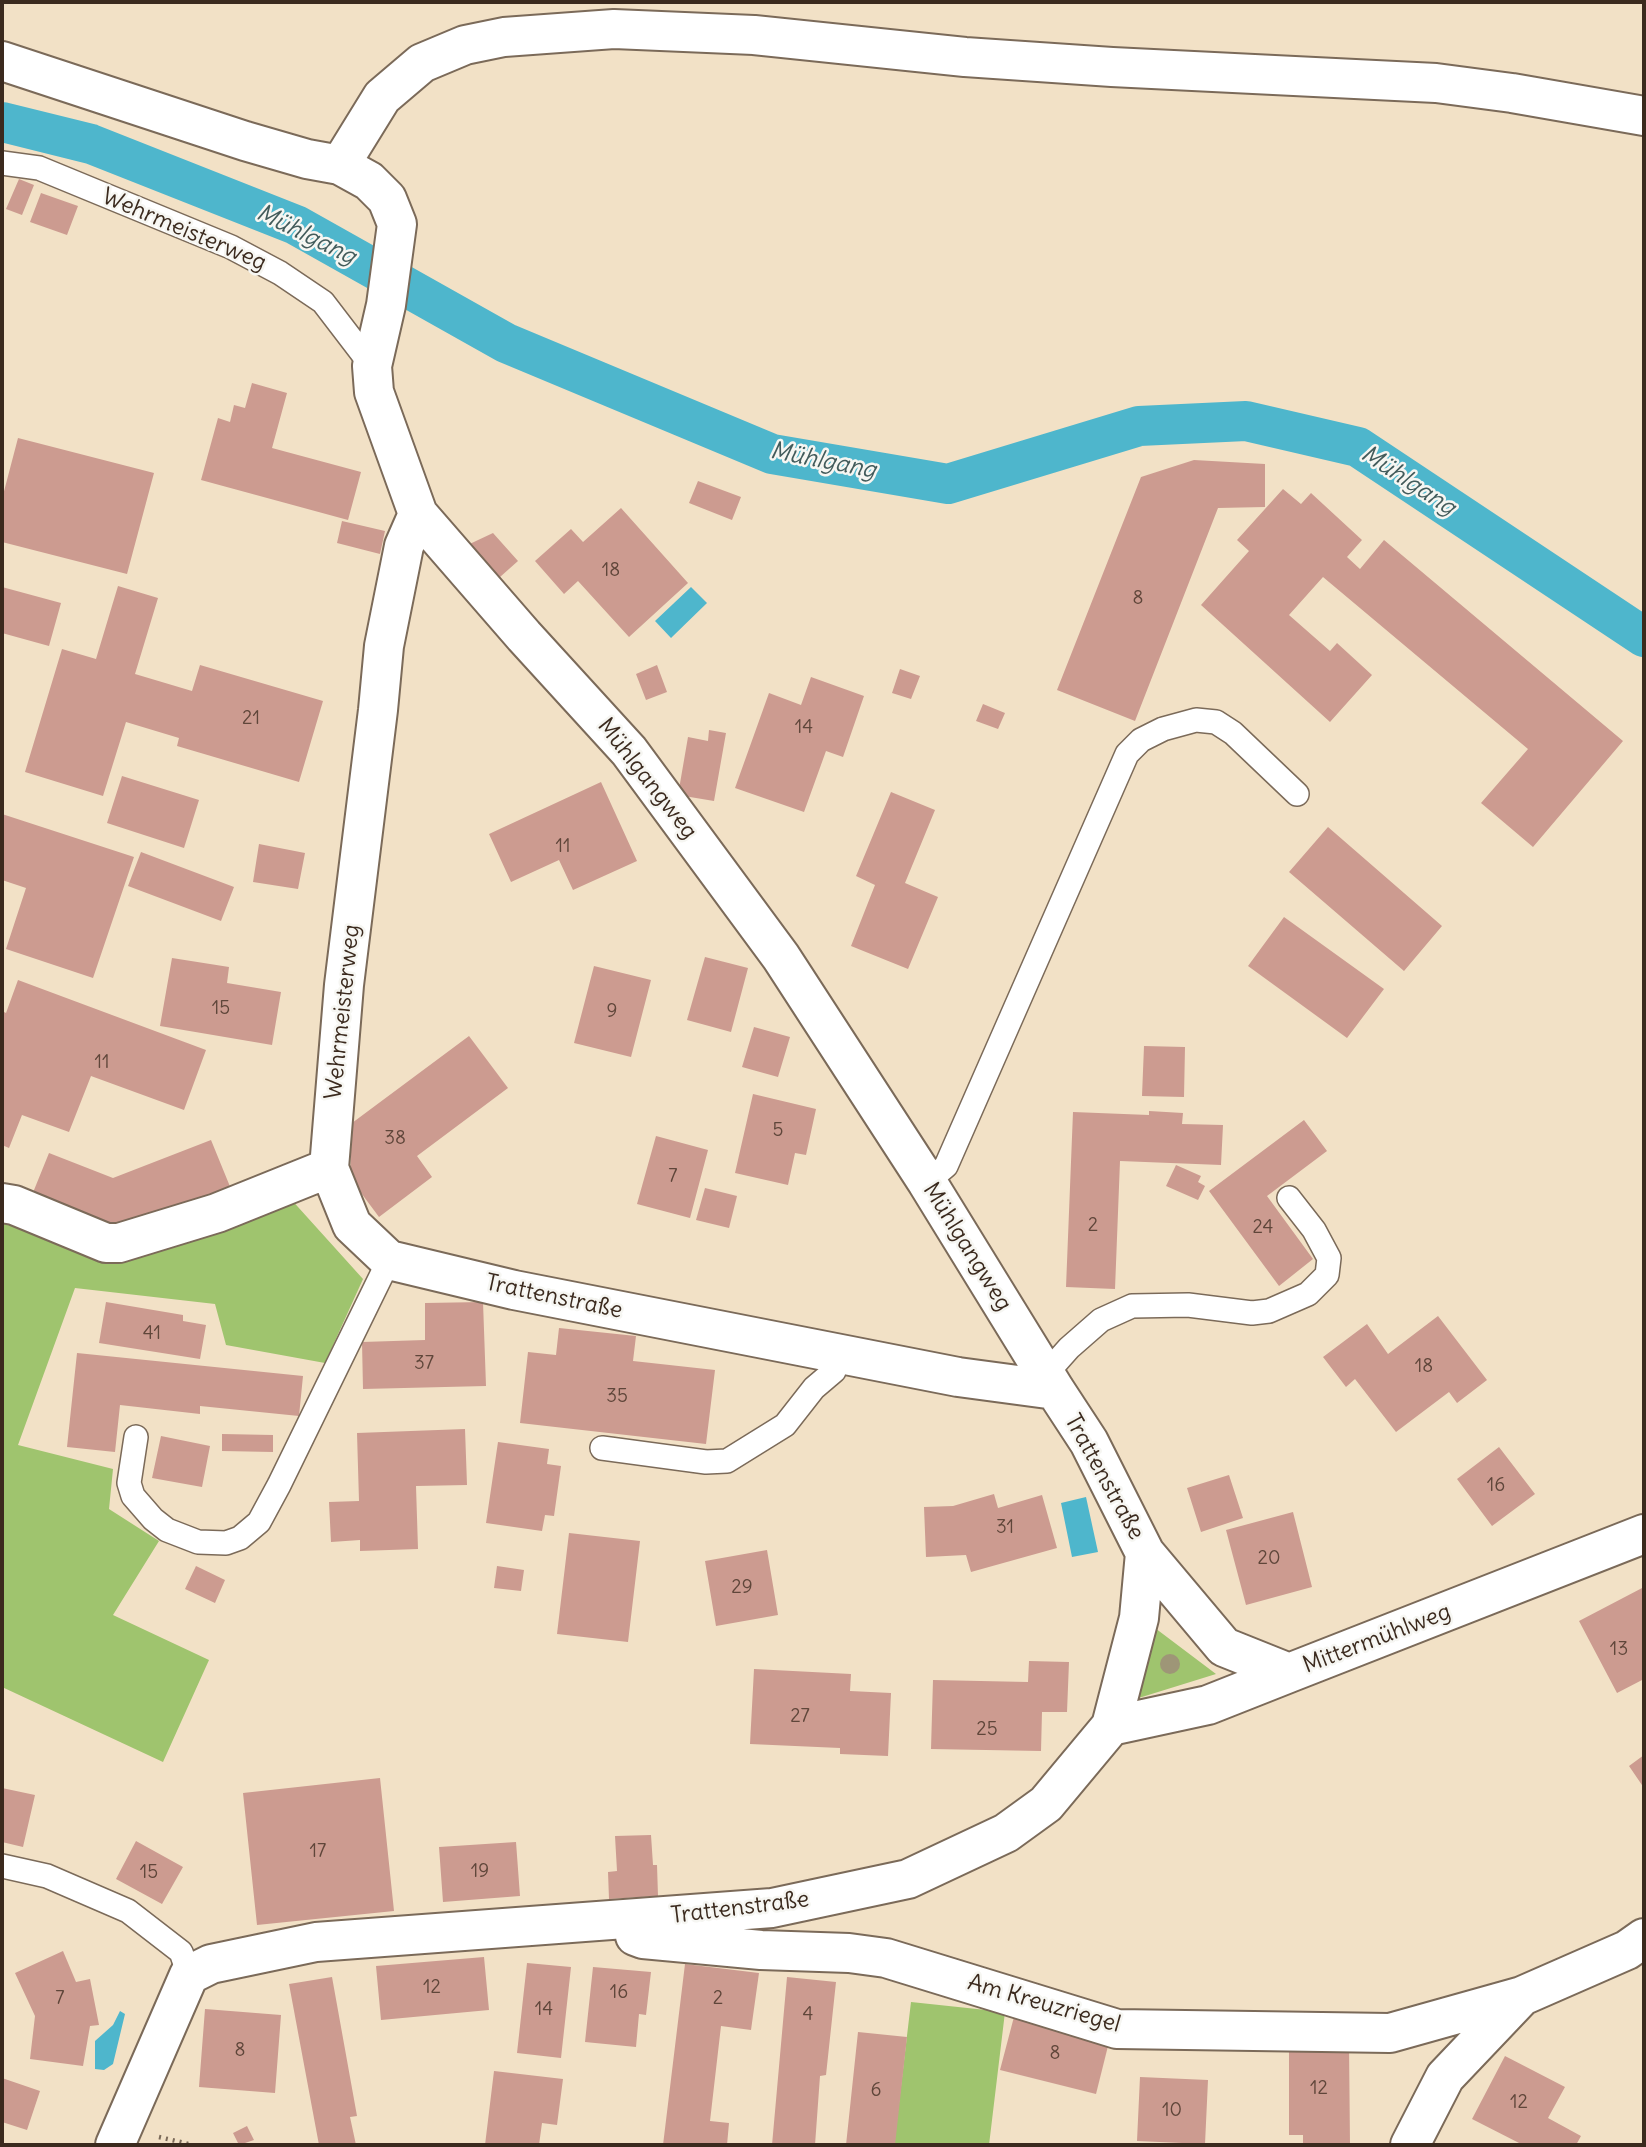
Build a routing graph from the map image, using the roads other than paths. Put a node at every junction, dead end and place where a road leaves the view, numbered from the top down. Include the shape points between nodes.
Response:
1 (2, 61) edge
2 (1644, 116) edge
3 (2, 163) edge
4 (340, 165) junction
5 (372, 366) junction
6 (418, 514) junction
7 (1297, 794) dead end
8 (329, 1168) junction
9 (927, 1182) junction
10 (1289, 1198) dead end
11 (2, 1203) edge
12 (389, 1260) junction
13 (835, 1354) junction
14 (1050, 1382) junction
15 (136, 1437) dead end
16 (602, 1448) dead end
17 (1644, 1534) edge
18 (1145, 1553) junction
19 (1289, 1673) junction
20 (1111, 1726) junction
21 (2, 1866) edge
22 (612, 1922) junction
23 (1644, 1938) edge
24 (189, 1975) junction
25 (1522, 1996) junction
26 (115, 2145) edge
27 (1410, 2145) edge

1 - 4 street, Mühlgangweg via 245,141
2 - 4 street via 1436,83 1112,67 754,35 614,29 504,37 422,63 382,97
3 - 5 lane, Wehrmeisterweg via 39,168 231,247 280,273 323,302
4 - 5 street, Mühlgangweg via 369,181 387,199 397,224
5 - 6 street, Mühlgangweg via 374,392
6 - 8 street, Wehrmeisterweg via 404,546 384,646 344,985
6 - 9 street, Mühlgangweg via 629,751 781,957
7 - 9 lane via 1216,722 1196,720 1163,729 1141,740 1127,754 946,1166
8 - 11 street via 217,1213 119,1243
8 - 12 street, Trattenstraße via 352,1225
9 - 14 street, Mühlgangweg
10 - 14 lane via 1329,1258 1327,1275 1308,1294 1269,1311 1252,1313 1188,1305 1132,1306 1101,1320 1069,1348
12 - 13 street, Trattenstraße via 514,1290
12 - 15 lane via 279,1485 259,1522 240,1538 226,1543 198,1542 153,1519 133,1496 130,1483
13 - 14 street, Trattenstraße via 958,1377
13 - 16 lane via 834,1371 785,1425 727,1461
14 - 18 street, Trattenstraße via 1089,1441
17 - 19 street, Mittermühlweg
18 - 19 street, Mittermühlweg via 1224,1647
18 - 20 street, Trattenstraße via 1139,1618
19 - 20 street via 1208,1704
20 - 22 street, Trattenstraße via 1046,1804 1006,1833 908,1879 772,1908
21 - 24 lane via 47,1876 128,1911 181,1952
22 - 24 street, Trattenstraße via 316,1942 211,1964
22 - 25 street, Am Kreuzriegel via 643,1939 886,1958 1117,2029 1390,2033
23 - 25 street, Am Kreuzriegel via 1628,1950
24 - 26 street
25 - 27 street via 1446,2077

